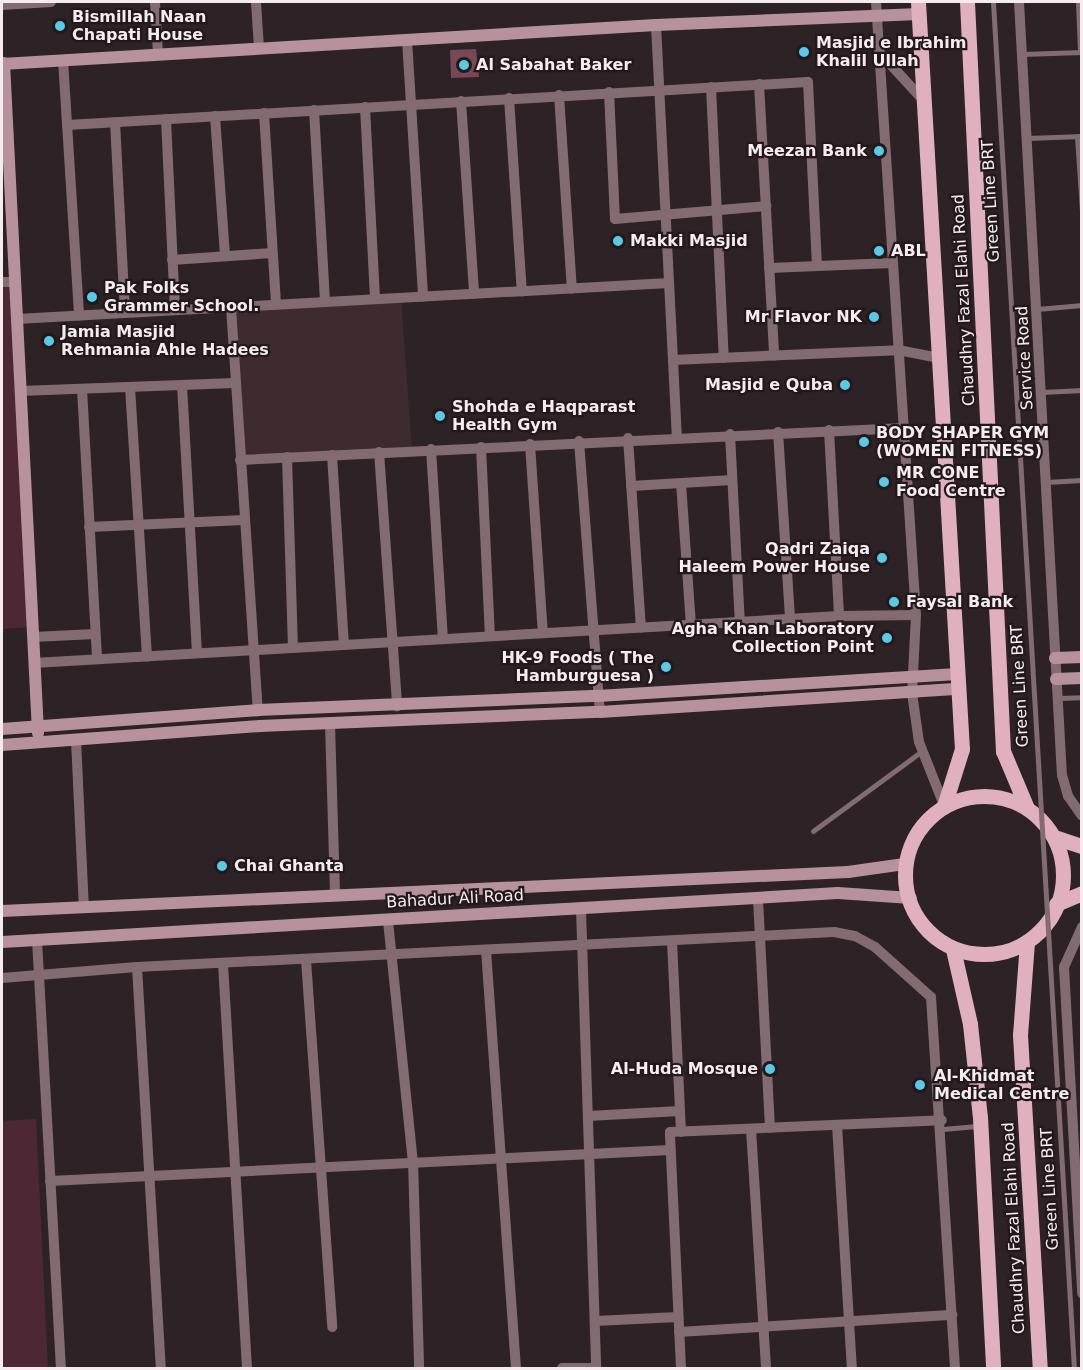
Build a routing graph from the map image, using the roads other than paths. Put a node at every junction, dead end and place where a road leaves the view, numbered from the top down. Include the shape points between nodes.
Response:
1 (51, 2) edge
2 (155, 2) edge
3 (256, 2) edge
4 (876, 2) edge
5 (967, 2) edge
6 (993, 2) edge
7 (1019, 2) edge
8 (1078, 2) edge
9 (5, 3) edge
10 (918, 8) edge
11 (877, 16) junction
12 (656, 25) junction
13 (406, 40) junction
14 (259, 48) junction
15 (1081, 52) edge
16 (880, 53) junction
17 (158, 54) junction
18 (1022, 54) junction
19 (63, 60) junction
20 (3, 64) edge
21 (759, 84) junction
22 (711, 87) junction
23 (659, 89) junction
24 (609, 92) junction
25 (559, 95) junction
26 (509, 98) junction
27 (461, 101) junction
28 (924, 101) junction
29 (412, 104) junction
30 (365, 107) junction
31 (314, 110) junction
32 (264, 113) junction
33 (215, 116) junction
34 (166, 119) junction
35 (115, 122) junction
36 (67, 124) junction
37 (4, 129) edge
38 (1079, 136) edge
39 (1027, 138) junction
40 (6, 177) edge
41 (766, 206) junction
42 (1082, 211) edge
43 (717, 213) junction
44 (666, 217) junction
45 (7, 226) edge
46 (272, 253) junction
47 (225, 256) junction
48 (172, 260) junction
49 (892, 263) junction
50 (817, 266) junction
51 (769, 268) junction
52 (2, 282) edge
53 (15, 282) junction
54 (669, 284) junction
55 (572, 289) junction
56 (522, 291) junction
57 (474, 294) junction
58 (423, 297) junction
59 (375, 299) junction
60 (325, 302) junction
61 (276, 305) junction
62 (1082, 305) edge
63 (231, 307) junction
64 (1037, 309) junction
65 (175, 310) junction
66 (125, 313) junction
67 (79, 315) junction
68 (17, 319) junction
69 (898, 350) junction
70 (774, 356) junction
71 (724, 358) junction
72 (939, 358) junction
73 (673, 360) junction
74 (235, 383) junction
75 (182, 385) junction
76 (130, 387) junction
77 (82, 389) junction
78 (1082, 390) edge
79 (20, 391) junction
80 (1042, 392) junction
81 (904, 428) junction
82 (829, 430) junction
83 (778, 432) junction
84 (730, 434) junction
85 (676, 436) junction
86 (628, 438) junction
87 (579, 441) junction
88 (530, 444) junction
89 (481, 447) junction
90 (431, 449) junction
91 (379, 452) junction
92 (332, 455) junction
93 (287, 457) junction
94 (240, 460) junction
95 (732, 480) junction
96 (1082, 480) edge
97 (1046, 482) junction
98 (681, 483) junction
99 (631, 486) junction
100 (243, 520) junction
101 (190, 522) junction
102 (139, 525) junction
103 (89, 527) junction
104 (916, 615) junction
105 (839, 616) junction
106 (790, 619) junction
107 (740, 622) junction
108 (691, 625) junction
109 (641, 628) junction
110 (592, 630) junction
111 (543, 633) junction
112 (95, 634) junction
113 (490, 636) junction
114 (33, 637) junction
115 (443, 639) junction
116 (393, 642) junction
117 (344, 645) junction
118 (293, 648) junction
119 (251, 650) junction
120 (196, 653) junction
121 (147, 656) junction
122 (1082, 657) edge
123 (1055, 658) junction
124 (97, 659) junction
125 (34, 663) junction
126 (957, 674) junction
127 (916, 675) junction
128 (1082, 678) edge
129 (1056, 679) junction
130 (958, 689) junction
131 (912, 693) junction
132 (598, 696) junction
133 (1082, 697) edge
134 (1058, 698) junction
135 (397, 706) junction
136 (258, 710) junction
137 (600, 712) junction
138 (330, 724) junction
139 (39, 727) junction
140 (2, 729) edge
141 (76, 740) junction
142 (38, 743) junction
143 (2, 745) edge
144 (922, 751) junction
145 (944, 806) junction
146 (1027, 808) junction
147 (1082, 816) edge
148 (813, 831) dead end
149 (1057, 838) junction
150 (1082, 846) edge
151 (904, 864) junction
152 (1082, 893) edge
153 (334, 896) junction
154 (911, 898) junction
155 (758, 899) junction
156 (1056, 904) junction
157 (84, 907) junction
158 (581, 910) junction
159 (2, 911) edge
160 (388, 921) junction
161 (1082, 927) edge
162 (759, 936) junction
163 (37, 940) junction
164 (672, 941) junction
165 (2, 942) edge
166 (1027, 942) junction
167 (580, 945) junction
168 (953, 949) junction
169 (486, 950) junction
170 (391, 955) junction
171 (306, 960) junction
172 (223, 964) junction
173 (137, 967) junction
174 (38, 976) junction
175 (2, 978) edge
176 (680, 1111) junction
177 (588, 1116) junction
178 (837, 1125) junction
179 (942, 1125) junction
180 (980, 1126) junction
181 (770, 1128) junction
182 (751, 1129) junction
183 (681, 1132) junction
184 (670, 1150) junction
185 (589, 1154) junction
186 (499, 1157) junction
187 (413, 1161) junction
188 (318, 1166) junction
189 (235, 1171) junction
190 (151, 1175) junction
191 (50, 1181) junction
192 (1079, 1219) edge
193 (1082, 1294) edge
194 (952, 1315) junction
195 (678, 1317) junction
196 (595, 1321) junction
197 (850, 1321) junction
198 (332, 1327) dead end
199 (764, 1327) junction
200 (679, 1332) junction
201 (61, 1368) edge
202 (161, 1368) edge
203 (247, 1368) edge
204 (419, 1368) edge
205 (516, 1368) edge
206 (561, 1368) edge
207 (596, 1368) edge
208 (681, 1368) edge
209 (766, 1368) edge
210 (852, 1368) edge
211 (955, 1368) edge
212 (993, 1368) edge
213 (1040, 1368) edge
214 (1074, 1368) edge

1 - 9 street
2 - 17 street
3 - 14 street
4 - 11 street
5 - 146 main road, Chaudhry Fazal Elahi Road via 1004,751
6 - 214 lane, Green Line BRT, bridge
7 - 18 street, Service Road
8 - 15 lane
10 - 11 street
10 - 28 main road, Chaudhry Fazal Elahi Road
11 - 12 street
11 - 16 street
12 - 13 street
12 - 23 street
13 - 14 street
13 - 29 street
14 - 17 street
15 - 18 lane
16 - 28 street
16 - 49 street
17 - 19 street
18 - 39 street, Service Road
19 - 20 street
19 - 36 street
20 - 37 street
21 - 22 street
21 - 41 street
21 - 50 street via 808,82
22 - 23 street
22 - 43 street
23 - 24 street
23 - 44 street
24 - 25 street
24 - 44 street via 615,219
25 - 26 street
25 - 55 street
26 - 27 street
26 - 56 street
27 - 29 street
27 - 57 street
28 - 72 main road, Chaudhry Fazal Elahi Road
29 - 30 street
29 - 58 street
30 - 31 street
30 - 59 street
31 - 32 street
31 - 60 street
32 - 33 street
32 - 46 street
33 - 34 street
33 - 47 street
34 - 35 street
34 - 48 street
35 - 36 street
35 - 66 street
36 - 67 street
37 - 40 street
38 - 39 lane
38 - 42 lane
39 - 64 street, Service Road
40 - 45 street
41 - 43 street
41 - 51 street
43 - 44 street
43 - 71 street
44 - 54 street
45 - 53 street
46 - 47 street
46 - 61 street
47 - 48 street
48 - 65 street
49 - 50 street
49 - 69 street
50 - 51 street
51 - 70 street
52 - 53 street
53 - 68 street
54 - 55 street
54 - 73 street
55 - 56 street
56 - 57 street
57 - 58 street
58 - 59 street
59 - 60 street
60 - 61 street
61 - 63 street
62 - 64 lane
63 - 65 street
63 - 74 street
64 - 80 street, Service Road
65 - 66 street
66 - 67 street
67 - 68 street
68 - 79 street
69 - 70 street
69 - 72 street
69 - 81 street
70 - 71 street
71 - 73 street
72 - 126 main road, Chaudhry Fazal Elahi Road
73 - 85 street
74 - 75 street
74 - 94 street
75 - 76 street
75 - 101 street
76 - 77 street
76 - 102 street
77 - 79 street
77 - 103 street
78 - 80 lane
79 - 114 street
80 - 97 street, Service Road
81 - 82 street
81 - 104 street
82 - 83 street
82 - 105 street
83 - 84 street
83 - 106 street
84 - 85 street
84 - 95 street
85 - 86 street
86 - 87 street
86 - 99 street
87 - 88 street
87 - 110 street
88 - 89 street
88 - 111 street
89 - 90 street
89 - 113 street
90 - 91 street
90 - 115 street
91 - 92 street
91 - 116 street
92 - 93 street
92 - 117 street
93 - 94 street
93 - 118 street
94 - 100 street
95 - 98 street
95 - 107 street
96 - 97 lane
97 - 123 street, Service Road
98 - 99 street
98 - 108 street
99 - 109 street
100 - 101 street
100 - 119 street
101 - 102 street
101 - 120 street
102 - 103 street
102 - 121 street
103 - 112 street
104 - 105 street
104 - 127 street
105 - 106 street
106 - 107 street
107 - 108 street
108 - 109 street
109 - 110 street
110 - 111 street
110 - 132 street
111 - 113 street
112 - 114 street
112 - 124 street
113 - 115 street
114 - 125 street
115 - 116 street
116 - 117 street
116 - 135 street
117 - 118 street
118 - 119 street
119 - 120 street
119 - 136 street
120 - 121 street
121 - 124 street
122 - 123 street
123 - 129 street, Service Road
124 - 125 street
125 - 139 street
126 - 127 street
126 - 130 main road, Chaudhry Fazal Elahi Road
127 - 131 street
127 - 132 street
128 - 129 street
129 - 134 street, Service Road
130 - 131 street
130 - 145 main road, Chaudhry Fazal Elahi Road via 962,749
131 - 137 street
131 - 144 street
132 - 135 street
132 - 137 street
133 - 134 lane
134 - 147 street, Service Road via 1062,775 1068,796
135 - 136 street
136 - 139 street
137 - 138 street
138 - 141 street
138 - 153 street
139 - 140 street
139 - 142 street
141 - 142 street
141 - 157 street
142 - 143 street
144 - 145 street
144 - 148 lane
145 - 146 main road via 986,795
145 - 151 main road via 920,828
146 - 149 main road
149 - 150 main road
149 - 156 main road via 1063,887
151 - 153 street, Bahadur Ali Road via 848,872
151 - 154 main road via 904,887
152 - 156 main road
153 - 157 street, Bahadur Ali Road
154 - 155 street, Bahadur Ali Road via 838,893
154 - 168 main road via 921,925
155 - 158 street, Bahadur Ali Road
155 - 162 street
156 - 166 main road via 1044,927
157 - 159 street, Bahadur Ali Road
158 - 160 street, Bahadur Ali Road
158 - 167 street
160 - 163 street, Bahadur Ali Road
160 - 170 street
161 - 192 street via 1064,967
162 - 164 street
162 - 179 street via 834,932 855,936 875,947 931,997
162 - 181 street
163 - 165 street, Bahadur Ali Road
163 - 174 street
164 - 167 street
164 - 176 street
166 - 168 main road via 991,955
166 - 213 main road, Chaudhry Fazal Elahi Road via 1020,1035
167 - 169 street
167 - 177 street
168 - 180 main road, Chaudhry Fazal Elahi Road via 970,1024
169 - 170 street
169 - 186 street
170 - 171 street
170 - 187 street
171 - 172 street
171 - 188 street
172 - 173 street
172 - 189 street
173 - 174 street
173 - 190 street
174 - 175 street
174 - 191 street
176 - 177 street
176 - 183 street
177 - 185 street
178 - 179 street
178 - 181 street
178 - 197 street
179 - 180 lane
179 - 194 street
180 - 212 main road, Chaudhry Fazal Elahi Road
181 - 182 street
182 - 183 street
182 - 199 street
183 - 184 street via 670,1132
184 - 185 street
184 - 195 street
185 - 186 street
185 - 196 street
186 - 187 street
186 - 205 street
187 - 188 street
187 - 204 street
188 - 189 street
188 - 198 street
189 - 190 street
189 - 203 street
190 - 191 street
190 - 202 street
191 - 201 street
192 - 193 street
194 - 197 street
194 - 211 street
195 - 196 street
195 - 200 street
196 - 207 street
197 - 199 street
197 - 210 street
199 - 200 street
199 - 209 street
200 - 208 street
206 - 207 street

